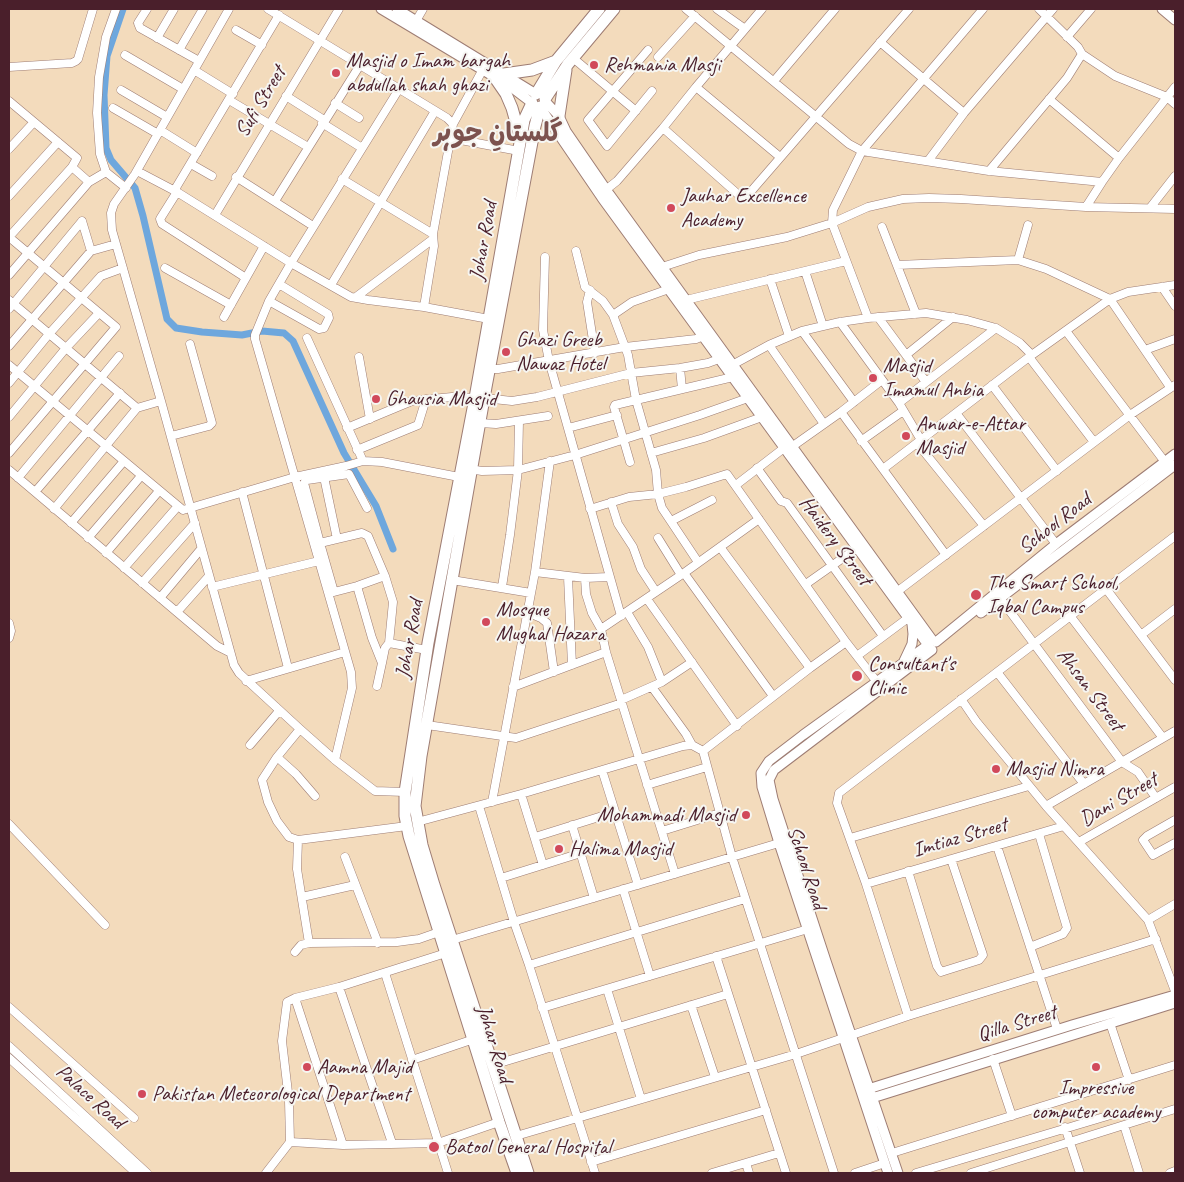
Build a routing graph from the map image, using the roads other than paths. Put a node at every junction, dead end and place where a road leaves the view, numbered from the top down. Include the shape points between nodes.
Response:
1 (93, 9) edge
2 (116, 9) edge
3 (147, 9) edge
4 (174, 9) edge
5 (203, 9) edge
6 (229, 9) edge
7 (268, 9) edge
8 (340, 9) edge
9 (381, 9) edge
10 (397, 9) edge
11 (423, 9) edge
12 (599, 9) edge
13 (614, 9) edge
14 (686, 9) edge
15 (717, 9) edge
16 (762, 9) edge
17 (835, 9) edge
18 (909, 9) edge
19 (983, 9) edge
20 (1039, 9) edge
21 (1053, 9) edge
22 (1091, 9) edge
23 (1162, 9) edge
24 (279, 15) junction
25 (695, 16) junction
26 (1047, 16) junction
27 (1175, 20) edge
28 (416, 21) junction
29 (745, 29) junction
30 (236, 30) dead end
31 (1067, 37) junction
32 (157, 38) junction
33 (320, 40) junction
34 (880, 42) junction
35 (262, 45) junction
36 (731, 45) junction
37 (178, 50) junction
38 (648, 50) dead end
39 (1082, 54) junction
40 (124, 55) dead end
41 (658, 57) dead end
42 (199, 61) junction
43 (566, 61) junction
44 (360, 65) junction
45 (9, 67) edge
46 (194, 70) junction
47 (482, 71) junction
48 (499, 76) junction
49 (923, 78) junction
50 (774, 82) junction
51 (696, 87) junction
52 (1175, 87) edge
53 (184, 89) junction
54 (399, 89) junction
55 (120, 90) dead end
56 (652, 91) dead end
57 (613, 92) junction
58 (286, 96) junction
59 (231, 97) junction
60 (1167, 97) junction
61 (1049, 99) junction
62 (9, 101) edge
63 (540, 101) junction
64 (335, 103) junction
65 (1175, 104) edge
66 (113, 108) dead end
67 (436, 111) junction
68 (636, 111) junction
69 (964, 113) junction
70 (559, 116) junction
71 (816, 116) junction
72 (167, 117) junction
73 (359, 118) dead end
74 (323, 121) junction
75 (34, 122) junction
76 (269, 123) junction
77 (453, 124) junction
78 (663, 128) junction
79 (159, 132) junction
80 (450, 138) junction
81 (58, 142) junction
82 (520, 145) junction
83 (308, 147) junction
84 (362, 148) junction
85 (9, 149) edge
86 (862, 151) junction
87 (197, 154) junction
88 (780, 157) junction
89 (1118, 158) junction
90 (928, 161) junction
91 (191, 164) junction
92 (72, 167) junction
93 (989, 171) junction
94 (106, 172) junction
95 (136, 172) junction
96 (212, 176) dead end
97 (1175, 176) edge
98 (236, 177) junction
99 (342, 179) junction
100 (89, 182) junction
101 (1102, 182) junction
102 (127, 187) junction
103 (176, 192) junction
104 (603, 192) junction
105 (9, 196) edge
106 (275, 201) junction
107 (381, 203) junction
108 (1086, 207) junction
109 (1150, 208) junction
110 (1175, 209) edge
111 (215, 215) junction
112 (832, 223) junction
113 (1028, 225) dead end
114 (313, 226) junction
115 (882, 227) dead end
116 (9, 237) edge
117 (434, 237) junction
118 (116, 244) junction
119 (264, 246) junction
120 (576, 250) dead end
121 (91, 251) junction
122 (27, 253) junction
123 (546, 257) dead end
124 (1018, 260) junction
125 (846, 261) junction
126 (291, 263) junction
127 (897, 265) junction
128 (662, 267) junction
129 (44, 268) junction
130 (123, 268) junction
131 (165, 268) dead end
132 (805, 271) junction
133 (9, 274) edge
134 (246, 278) junction
135 (770, 279) junction
136 (63, 283) junction
137 (279, 284) junction
138 (331, 285) junction
139 (1175, 285) edge
140 (1162, 286) junction
141 (668, 289) junction
142 (590, 290) junction
143 (356, 297) junction
144 (82, 299) junction
145 (1110, 299) junction
146 (686, 300) junction
147 (269, 301) junction
148 (10, 304) edge
149 (231, 305) junction
150 (1175, 306) edge
151 (424, 307) junction
152 (99, 313) junction
153 (916, 314) junction
154 (613, 315) junction
155 (224, 317) dead end
156 (878, 317) junction
157 (953, 317) junction
158 (868, 318) junction
159 (488, 319) junction
160 (32, 320) junction
161 (840, 322) junction
162 (823, 326) junction
163 (996, 328) junction
164 (802, 331) junction
165 (1066, 331) junction
166 (49, 334) junction
167 (706, 334) junction
168 (789, 336) junction
169 (307, 338) dead end
170 (1175, 339) edge
171 (190, 344) dead end
172 (769, 345) junction
173 (9, 346) edge
174 (625, 347) junction
175 (66, 348) junction
176 (1145, 350) junction
177 (594, 353) junction
178 (906, 355) junction
179 (119, 356) dead end
180 (1031, 356) junction
181 (359, 357) dead end
182 (720, 359) junction
183 (549, 360) junction
184 (84, 364) junction
185 (734, 364) junction
186 (9, 365) edge
187 (680, 368) junction
188 (490, 369) junction
189 (18, 372) junction
190 (631, 372) junction
191 (732, 377) junction
192 (101, 378) junction
193 (882, 380) junction
194 (926, 382) junction
195 (9, 383) edge
196 (992, 385) junction
197 (1173, 386) edge
198 (35, 387) junction
199 (682, 389) junction
200 (557, 391) junction
201 (120, 393) junction
202 (480, 398) junction
203 (748, 398) junction
204 (426, 399) junction
205 (636, 400) junction
206 (52, 401) junction
207 (161, 401) junction
208 (854, 402) junction
209 (899, 403) junction
210 (137, 408) junction
211 (903, 411) junction
212 (841, 412) junction
213 (956, 413) junction
214 (617, 414) junction
215 (1130, 415) junction
216 (70, 416) junction
217 (548, 416) dead end
218 (9, 417) edge
219 (762, 417) junction
220 (370, 419) junction
221 (518, 421) junction
222 (480, 423) junction
223 (824, 424) junction
224 (347, 428) junction
225 (568, 428) junction
226 (88, 431) junction
227 (645, 431) junction
228 (171, 436) junction
229 (623, 439) junction
230 (862, 440) junction
231 (919, 441) junction
232 (1094, 442) junction
233 (106, 446) junction
234 (789, 447) junction
235 (357, 450) junction
236 (9, 453) edge
237 (651, 453) junction
238 (1175, 454) edge
239 (575, 455) junction
240 (124, 461) junction
241 (550, 461) junction
242 (359, 462) junction
243 (630, 462) dead end
244 (1165, 462) junction
245 (1175, 465) edge
246 (757, 468) junction
247 (883, 469) junction
248 (9, 470) edge
249 (518, 470) junction
250 (464, 471) junction
251 (1057, 471) junction
252 (141, 476) junction
253 (295, 477) junction
254 (324, 477) junction
255 (18, 478) junction
256 (736, 485) junction
257 (159, 491) junction
258 (35, 492) junction
259 (242, 492) junction
260 (658, 494) junction
261 (1020, 499) junction
262 (712, 500) dead end
263 (611, 502) junction
264 (178, 506) junction
265 (190, 507) junction
266 (367, 508) dead end
267 (54, 509) junction
268 (590, 509) junction
269 (759, 519) junction
270 (671, 520) junction
271 (195, 522) junction
272 (71, 523) junction
273 (984, 526) junction
274 (1175, 536) edge
275 (88, 538) junction
276 (658, 538) dead end
277 (337, 539) junction
278 (320, 543) junction
279 (1056, 544) junction
280 (720, 547) junction
281 (857, 548) junction
282 (201, 549) junction
283 (106, 553) junction
284 (946, 555) junction
285 (319, 561) junction
286 (698, 562) junction
287 (1037, 564) junction
288 (833, 566) junction
289 (124, 568) junction
290 (534, 572) junction
291 (264, 574) junction
292 (683, 574) junction
293 (209, 576) junction
294 (385, 576) junction
295 (568, 576) junction
296 (609, 577) junction
297 (585, 578) junction
298 (452, 580) junction
299 (142, 583) junction
300 (806, 584) junction
301 (212, 586) junction
302 (357, 586) junction
303 (502, 587) junction
304 (1107, 590) junction
305 (898, 591) junction
306 (656, 592) junction
307 (531, 593) junction
308 (160, 598) junction
309 (1000, 598) junction
310 (647, 599) junction
311 (1175, 609) edge
312 (177, 612) junction
313 (527, 612) junction
314 (624, 614) junction
315 (1070, 617) junction
316 (910, 621) junction
317 (9, 623) edge
318 (601, 629) junction
319 (1141, 635) junction
320 (883, 636) junction
321 (9, 638) edge
322 (846, 642) junction
323 (390, 643) junction
324 (1033, 644) junction
325 (933, 645) junction
326 (427, 650) junction
327 (229, 652) junction
328 (345, 652) junction
329 (606, 652) junction
330 (857, 656) junction
331 (692, 662) junction
332 (382, 663) junction
333 (902, 663) junction
334 (572, 665) junction
335 (288, 668) junction
336 (810, 668) junction
337 (554, 672) junction
338 (997, 672) junction
339 (895, 674) junction
340 (246, 680) junction
341 (1175, 680) edge
342 (662, 682) junction
343 (877, 682) junction
344 (376, 686) dead end
345 (513, 687) junction
346 (652, 687) junction
347 (773, 696) junction
348 (961, 699) junction
349 (622, 702) junction
350 (279, 711) junction
351 (427, 725) junction
352 (737, 726) junction
353 (300, 729) junction
354 (1175, 731) edge
355 (504, 737) junction
356 (1163, 738) junction
357 (250, 745) dead end
358 (692, 745) junction
359 (703, 750) junction
360 (277, 757) junction
361 (639, 759) junction
362 (335, 760) junction
363 (1122, 762) junction
364 (707, 767) junction
365 (602, 770) junction
366 (1084, 784) junction
367 (647, 785) junction
368 (1029, 786) junction
369 (1175, 787) edge
370 (405, 792) junction
371 (521, 794) junction
372 (315, 796) dead end
373 (1156, 798) junction
374 (492, 802) junction
375 (479, 806) junction
376 (1046, 806) junction
377 (772, 809) junction
378 (615, 812) junction
379 (720, 813) junction
380 (1175, 820) edge
381 (9, 824) edge
382 (412, 824) junction
383 (572, 826) junction
384 (1064, 826) junction
385 (662, 830) junction
386 (1039, 834) junction
387 (535, 837) junction
388 (850, 838) junction
389 (298, 840) junction
390 (1080, 842) junction
391 (779, 843) junction
392 (1175, 843) edge
393 (997, 846) junction
394 (581, 853) junction
395 (345, 857) dead end
396 (732, 857) junction
397 (951, 859) junction
398 (543, 865) junction
399 (908, 871) junction
400 (675, 874) junction
401 (501, 878) junction
402 (866, 884) junction
403 (355, 885) junction
404 (638, 885) junction
405 (623, 890) junction
406 (302, 897) junction
407 (594, 898) junction
408 (745, 899) junction
409 (1175, 904) edge
410 (1148, 920) junction
411 (514, 922) junction
412 (105, 925) dead end
413 (808, 930) junction
414 (439, 932) junction
415 (636, 932) junction
416 (1156, 939) junction
417 (452, 940) junction
418 (309, 943) junction
419 (378, 943) junction
420 (760, 944) junction
421 (1030, 947) junction
422 (295, 952) dead end
423 (446, 953) junction
424 (716, 956) junction
425 (1175, 964) edge
426 (529, 965) junction
427 (1167, 969) junction
428 (385, 973) junction
429 (1039, 975) junction
430 (650, 976) junction
431 (339, 987) junction
432 (607, 989) junction
433 (1175, 991) edge
434 (728, 994) junction
435 (1175, 995) edge
436 (295, 998) junction
437 (1175, 1003) edge
438 (691, 1005) junction
439 (9, 1007) edge
440 (542, 1008) junction
441 (908, 1016) junction
442 (1110, 1023) junction
443 (618, 1027) junction
444 (1057, 1029) junction
445 (848, 1036) junction
446 (474, 1039) junction
447 (9, 1046) edge
448 (555, 1047) junction
449 (796, 1054) junction
450 (9, 1058) edge
451 (993, 1059) junction
452 (412, 1060) junction
453 (492, 1065) junction
454 (1175, 1065) edge
455 (752, 1066) junction
456 (715, 1077) junction
457 (1129, 1080) junction
458 (867, 1094) junction
459 (641, 1099) junction
460 (1175, 1109) edge
461 (766, 1110) junction
462 (1114, 1114) dead end
463 (1012, 1116) junction
464 (134, 1118) dead end
465 (577, 1118) junction
466 (499, 1122) junction
467 (1124, 1125) junction
468 (1065, 1128) junction
469 (516, 1136) junction
470 (290, 1142) junction
471 (1070, 1142) junction
472 (392, 1143) junction
473 (438, 1143) junction
474 (344, 1145) junction
475 (780, 1153) junction
476 (892, 1154) junction
477 (591, 1162) junction
478 (746, 1163) junction
479 (885, 1163) junction
480 (1175, 1172) edge
481 (136, 1173) edge
482 (147, 1173) edge
483 (266, 1173) edge
484 (448, 1173) edge
485 (517, 1173) edge
486 (528, 1173) edge
487 (595, 1173) edge
488 (712, 1173) edge
489 (749, 1173) edge
490 (786, 1173) edge
491 (834, 1173) edge
492 (855, 1173) edge
493 (888, 1173) edge
494 (898, 1173) edge
495 (916, 1173) edge
496 (971, 1173) edge
497 (1080, 1173) edge
498 (1139, 1173) edge
499 (1170, 1173) edge

1 - 45 street via 76,61
2 - 94 street via 106,37 98,86 100,154
3 - 32 street via 138,23 139,27
4 - 32 street
5 - 37 street
6 - 42 street
7 - 24 street
8 - 33 street, Sufi Street
9 - 47 street
10 - 28 street
11 - 28 street
12 - 43 main road, Johar Road
13 - 43 main road, Johar Road
14 - 25 street
15 - 29 street
16 - 29 street
17 - 50 street
18 - 34 street
19 - 49 street
20 - 26 street
21 - 26 street
22 - 31 street
23 - 27 street
24 - 33 street
24 - 35 street
25 - 36 street
25 - 41 street
26 - 31 street
26 - 69 street
28 - 48 street
29 - 36 street
30 - 35 street
31 - 39 street
32 - 37 street
33 - 44 street
33 - 58 street, Sufi Street
34 - 49 street
34 - 71 street
35 - 59 street
36 - 50 street
36 - 51 street
37 - 42 street
38 - 57 street
39 - 60 street via 1115,76
39 - 61 street
40 - 53 street
42 - 46 street
43 - 48 main road
43 - 57 street
43 - 63 main road, Johar Road
43 - 70 main road
44 - 54 street
44 - 64 street
46 - 53 street
46 - 59 street
47 - 48 street
47 - 77 street
48 - 63 street
48 - 82 main road via 512,108
49 - 69 street
49 - 86 street
50 - 71 street
51 - 78 street
51 - 88 street
52 - 60 street
53 - 72 street
54 - 67 street
54 - 84 street
55 - 72 street
56 - 68 street
57 - 68 street
57 - 68 street via 588,120 607,146
58 - 74 street
58 - 76 street, Sufi Street
59 - 76 street
59 - 87 street
60 - 65 street
60 - 89 street
61 - 89 street
61 - 93 street
62 - 75 street
63 - 70 street
63 - 82 main road, Johar Road via 524,120
63 - 104 street
63 - 188 main road, Johar Road
64 - 73 street
64 - 74 street
66 - 79 street
67 - 77 street
67 - 107 street
69 - 90 street
70 - 104 street
71 - 86 street
71 - 88 street
72 - 79 street
74 - 83 street
74 - 84 street
75 - 81 street
75 - 85 street
76 - 83 street
76 - 98 street, Sufi Street
77 - 80 street
78 - 88 street via 741,197 747,196
78 - 104 street
79 - 87 street
79 - 95 street
80 - 82 street
80 - 117 street
81 - 92 street via 77,158
81 - 105 street
82 - 159 main road, Johar Road
83 - 106 street
84 - 99 street
86 - 90 street
86 - 112 street via 833,210
87 - 91 street
89 - 101 street
90 - 93 street
91 - 96 street
91 - 103 street
92 - 100 street
92 - 116 street
93 - 101 street
94 - 100 street
94 - 102 street
95 - 102 street
95 - 103 street
97 - 109 street
98 - 106 street
98 - 111 street, Sufi Street
99 - 107 street
99 - 114 street
100 - 122 street
101 - 108 street
102 - 118 street via 114,204 112,213
103 - 111 street
103 - 134 street via 160,220 162,224
104 - 128 street
104 - 141 street
106 - 114 street
107 - 117 street
107 - 138 street
108 - 109 street
108 - 112 street via 930,198 868,207
109 - 110 street
111 - 119 street
112 - 125 street
112 - 128 street
113 - 124 street
114 - 126 street
115 - 127 street
116 - 122 street
117 - 143 street
117 - 151 street
118 - 121 street
118 - 130 street
119 - 126 street
119 - 134 street
120 - 142 street via 585,286
121 - 129 street via 82,221
121 - 136 street
122 - 129 street
122 - 133 street
123 - 183 street via 543,330
124 - 127 street
124 - 145 street via 1046,269
125 - 132 street
125 - 158 street
126 - 137 street
126 - 138 street
127 - 153 street
128 - 146 street
129 - 136 street
129 - 148 street
130 - 144 street via 101,276
130 - 207 street
131 - 149 street
132 - 135 street
132 - 162 street
134 - 149 street
135 - 146 street
135 - 168 street
136 - 144 street
136 - 160 street
137 - 147 street
137 - 147 street via 328,314 324,328 319,329
138 - 143 street
139 - 140 street
140 - 145 street
140 - 150 street
141 - 154 street via 632,302
141 - 167 street
142 - 154 street
142 - 177 street via 587,302
143 - 151 street
144 - 152 street
144 - 166 street
145 - 165 street
145 - 176 street
146 - 167 street
147 - 253 street via 255,339
148 - 160 street
149 - 155 street
151 - 159 street
152 - 175 street
152 - 184 street via 116,327
153 - 156 street
153 - 157 street
154 - 174 street
156 - 158 street
156 - 178 street
157 - 163 street
157 - 178 street
158 - 161 street
159 - 202 main road, Johar Road
160 - 166 street
160 - 173 street
161 - 162 street
161 - 193 street
162 - 164 street
163 - 180 street via 1020,343
163 - 194 street
164 - 168 street
164 - 208 street
165 - 180 street
165 - 215 street
166 - 175 street
166 - 189 street
167 - 174 street via 696,339
167 - 182 street
167 - 185 street
168 - 172 street
169 - 224 street
170 - 176 street
171 - 228 street via 212,423
172 - 185 street
172 - 223 street
174 - 177 street
174 - 190 street
175 - 184 street
175 - 198 street
176 - 197 street
177 - 183 street
178 - 194 street
179 - 192 street
180 - 196 street
180 - 232 street
181 - 220 street
182 - 187 street
182 - 191 street
183 - 188 street
183 - 200 street
184 - 192 street
184 - 206 street
185 - 234 street
186 - 189 street
187 - 190 street
187 - 199 street
188 - 202 main road, Johar Road
189 - 195 street
189 - 198 street
190 - 200 street
190 - 205 street
191 - 199 street
191 - 203 street
192 - 201 street
192 - 216 street
193 - 208 street
193 - 209 street
194 - 209 street
196 - 213 street
196 - 251 street
197 - 215 street
198 - 206 street
198 - 218 street
199 - 205 street
200 - 202 street via 512,401
200 - 225 street
201 - 210 street
201 - 226 street
202 - 204 street
202 - 222 main road, Johar Road
202 - 250 main road, Johar Road
203 - 219 street
203 - 227 street
204 - 220 street via 412,401
204 - 235 street via 418,425
205 - 214 street via 616,405
205 - 227 street
206 - 216 street
206 - 236 street
207 - 210 street
207 - 228 street
208 - 212 street
209 - 211 street
210 - 233 street
211 - 230 street
211 - 231 street
212 - 223 street
212 - 230 street
213 - 231 street
213 - 261 street
214 - 225 street
214 - 229 street
215 - 232 street
215 - 244 street
216 - 226 street
216 - 255 street
217 - 221 street
219 - 234 street
219 - 237 street
220 - 224 street
221 - 222 street
221 - 249 street
222 - 250 main road, Johar Road
223 - 234 street
224 - 235 street
225 - 239 street
226 - 233 street
226 - 258 street
227 - 229 street
227 - 237 street
228 - 265 street
229 - 239 street
229 - 243 street
230 - 247 street
231 - 247 street
231 - 273 street
232 - 251 street
233 - 240 street
233 - 267 street
234 - 246 street
234 - 281 street
234 - 305 street
235 - 242 street
237 - 260 street
238 - 244 street, School Road
239 - 241 street
239 - 268 street
240 - 252 street
240 - 272 street
241 - 249 street
241 - 290 street
242 - 250 street
242 - 253 street
244 - 279 street, School Road
245 - 287 street, School Road
246 - 256 street
246 - 288 street, Haidery Street
247 - 284 street
248 - 255 street
249 - 250 street
249 - 303 street
250 - 298 main road, Johar Road
250 - 326 main road, Johar Road
251 - 261 street
252 - 257 street
252 - 275 street
253 - 259 street
253 - 285 street
254 - 266 street via 352,475
254 - 277 street
254 - 278 street via 304,483
255 - 258 street
256 - 260 street via 727,474
256 - 269 street
257 - 264 street
257 - 283 street
258 - 267 street
259 - 265 street
259 - 291 street
260 - 263 street
260 - 270 street via 662,508
261 - 273 street
261 - 279 street
262 - 270 street
263 - 268 street
263 - 306 street via 618,524
264 - 265 street via 183,510
264 - 289 street
265 - 271 street
267 - 272 street
268 - 296 street
269 - 280 street
269 - 300 street
270 - 286 street
271 - 282 street
271 - 299 street
272 - 275 street
273 - 284 street
274 - 304 street
275 - 283 street
276 - 292 street
277 - 278 street
277 - 294 street via 362,533 368,536
278 - 302 street via 333,590
279 - 287 street, School Road
280 - 286 street
280 - 336 street
281 - 288 street
281 - 316 street
282 - 293 street
282 - 308 street
283 - 289 street
284 - 305 street
285 - 291 street
285 - 328 street
286 - 292 street
287 - 309 street, School Road
287 - 325 street, School Road
288 - 300 street
288 - 320 street, Haidery Street
289 - 299 street
290 - 295 street
290 - 307 street
291 - 301 street
291 - 335 street
292 - 306 street
292 - 347 street
293 - 301 street
293 - 312 street
294 - 302 street
294 - 323 street via 394,602
295 - 297 street
295 - 334 street
296 - 297 street
296 - 314 street
297 - 318 street via 586,594
298 - 303 street
298 - 351 main road, Johar Road
299 - 308 street
300 - 322 street
301 - 327 street
302 - 332 street
303 - 307 street
304 - 315 street
304 - 319 street
305 - 325 street
306 - 310 street
307 - 313 street
308 - 312 street
309 - 324 street, Ahsan Street
309 - 325 street, School Road
310 - 314 street
310 - 331 street
311 - 319 street
312 - 327 street via 217,646
313 - 337 street via 547,623
313 - 345 street
314 - 318 street
314 - 342 street via 648,647
315 - 324 street
315 - 356 street
316 - 320 street
316 - 325 street
316 - 333 street via 912,644
317 - 321 street
318 - 329 street
319 - 341 street
320 - 330 street
322 - 330 street
322 - 336 street
323 - 326 street
323 - 332 street via 385,648
324 - 338 street
324 - 363 street, Ahsan Street
325 - 333 street, School Road
325 - 339 street, School Road
326 - 370 main road, Johar Road
327 - 340 street
328 - 335 street
328 - 362 street via 352,688
329 - 334 street
329 - 349 street
330 - 343 street
331 - 342 street
331 - 352 street
332 - 344 street
333 - 339 street, School Road
334 - 337 street
335 - 340 street
336 - 347 street
337 - 345 street
338 - 348 street
338 - 366 street
339 - 343 street, School Road
339 - 377 street, School Road via 774,770 769,780
340 - 350 street
342 - 346 street
343 - 377 street, School Road via 769,761 761,774 762,787
345 - 355 street
346 - 349 street
346 - 358 street
347 - 352 street
348 - 368 street
348 - 388 street via 840,793 836,803
349 - 355 street via 516,738
349 - 361 street
350 - 353 street
350 - 357 street
351 - 355 street
351 - 382 main road, Johar Road
352 - 359 street
353 - 360 street
353 - 362 street
354 - 356 street
355 - 374 street
356 - 363 street
358 - 359 street
358 - 361 street
359 - 364 street
360 - 372 street
360 - 389 street via 262,780 277,820 289,837
361 - 365 street
361 - 367 street
362 - 370 street via 375,791
363 - 366 street
363 - 373 street, Ahsan Street via 1138,772
364 - 367 street
364 - 379 street
365 - 371 street
365 - 378 street
366 - 376 street
367 - 385 street
368 - 376 street
368 - 388 street
369 - 373 street, Dani Street
370 - 382 main road, Johar Road
371 - 374 street
371 - 387 street
373 - 390 street, Dani Street
374 - 375 street
375 - 382 street
375 - 401 street
376 - 384 street
377 - 391 street, School Road
377 - 445 street, School Road
378 - 383 street
378 - 404 street
379 - 385 street
379 - 396 street
380 - 392 street via 1142,840 1154,855
381 - 412 street
382 - 389 street
382 - 414 main road, Johar Road via 409,836
382 - 417 main road, Johar Road
383 - 387 street
383 - 394 street
384 - 386 street, Imtiaz Street
384 - 390 street
385 - 400 street
386 - 393 street, Imtiaz Street
386 - 421 street via 1067,930
387 - 398 street
388 - 402 street
389 - 406 street via 297,869
390 - 410 street
391 - 396 street
391 - 413 street, School Road
393 - 397 street, Imtiaz Street
393 - 421 street
394 - 398 street
394 - 407 street
395 - 403 street
396 - 400 street
396 - 408 street
397 - 399 street, Imtiaz Street
397 - 399 street via 983,955 979,960 944,972 937,966
398 - 401 street
399 - 402 street, Imtiaz Street
400 - 404 street
401 - 411 street
402 - 441 street
403 - 406 street
403 - 419 street
404 - 405 street
405 - 407 street
405 - 415 street
406 - 418 street
407 - 411 street
408 - 415 street
408 - 420 street
409 - 410 street
410 - 416 street
411 - 417 street
411 - 426 street
413 - 420 street
413 - 445 street, School Road
414 - 419 street via 419,939
414 - 423 main road, Johar Road
415 - 426 street
415 - 430 street
416 - 427 street
416 - 429 street
417 - 453 main road, Johar Road
418 - 419 street
418 - 422 street via 301,945
420 - 424 street
420 - 449 street
421 - 429 street
423 - 428 street
423 - 446 main road, Johar Road
424 - 430 street
424 - 434 street
425 - 427 street
426 - 440 street
427 - 433 street
428 - 431 street
428 - 452 street
429 - 441 street
429 - 444 street
430 - 432 street
431 - 436 street
431 - 472 street
432 - 440 street
432 - 443 street
434 - 438 street
434 - 455 street
435 - 444 street, Qilla Street
436 - 470 street via 285,1004 282,1041
436 - 474 street
437 - 442 street, Qilla Street
438 - 443 street
438 - 456 street
439 - 464 street
440 - 448 street
441 - 445 street
442 - 451 street, Qilla Street
442 - 457 street
443 - 448 street
443 - 459 street
444 - 458 street, Qilla Street
445 - 449 street
445 - 458 street, School Road
446 - 452 street
446 - 466 main road, Johar Road
447 - 482 street, Palace Road
448 - 453 street
448 - 465 street
449 - 455 street
449 - 491 street
450 - 481 street, Palace Road
451 - 458 street, Qilla Street
451 - 463 street
452 - 473 street
453 - 469 main road, Johar Road
454 - 457 street
455 - 456 street
455 - 461 street
456 - 459 street
457 - 463 street
458 - 476 street
458 - 479 street, School Road
459 - 465 street
460 - 467 street
461 - 475 street
461 - 477 street
462 - 468 street
463 - 476 street
465 - 469 street
465 - 477 street
466 - 473 street
466 - 485 main road, Johar Road
467 - 471 street
467 - 498 street
468 - 471 street
468 - 495 street
469 - 486 main road, Johar Road
470 - 474 street
470 - 483 street
471 - 496 street
471 - 497 street
472 - 473 street
472 - 474 street
473 - 484 street
475 - 478 street
475 - 490 street
476 - 494 street
477 - 487 street
478 - 488 street
478 - 489 street
479 - 492 street
479 - 493 street, School Road
480 - 499 street

